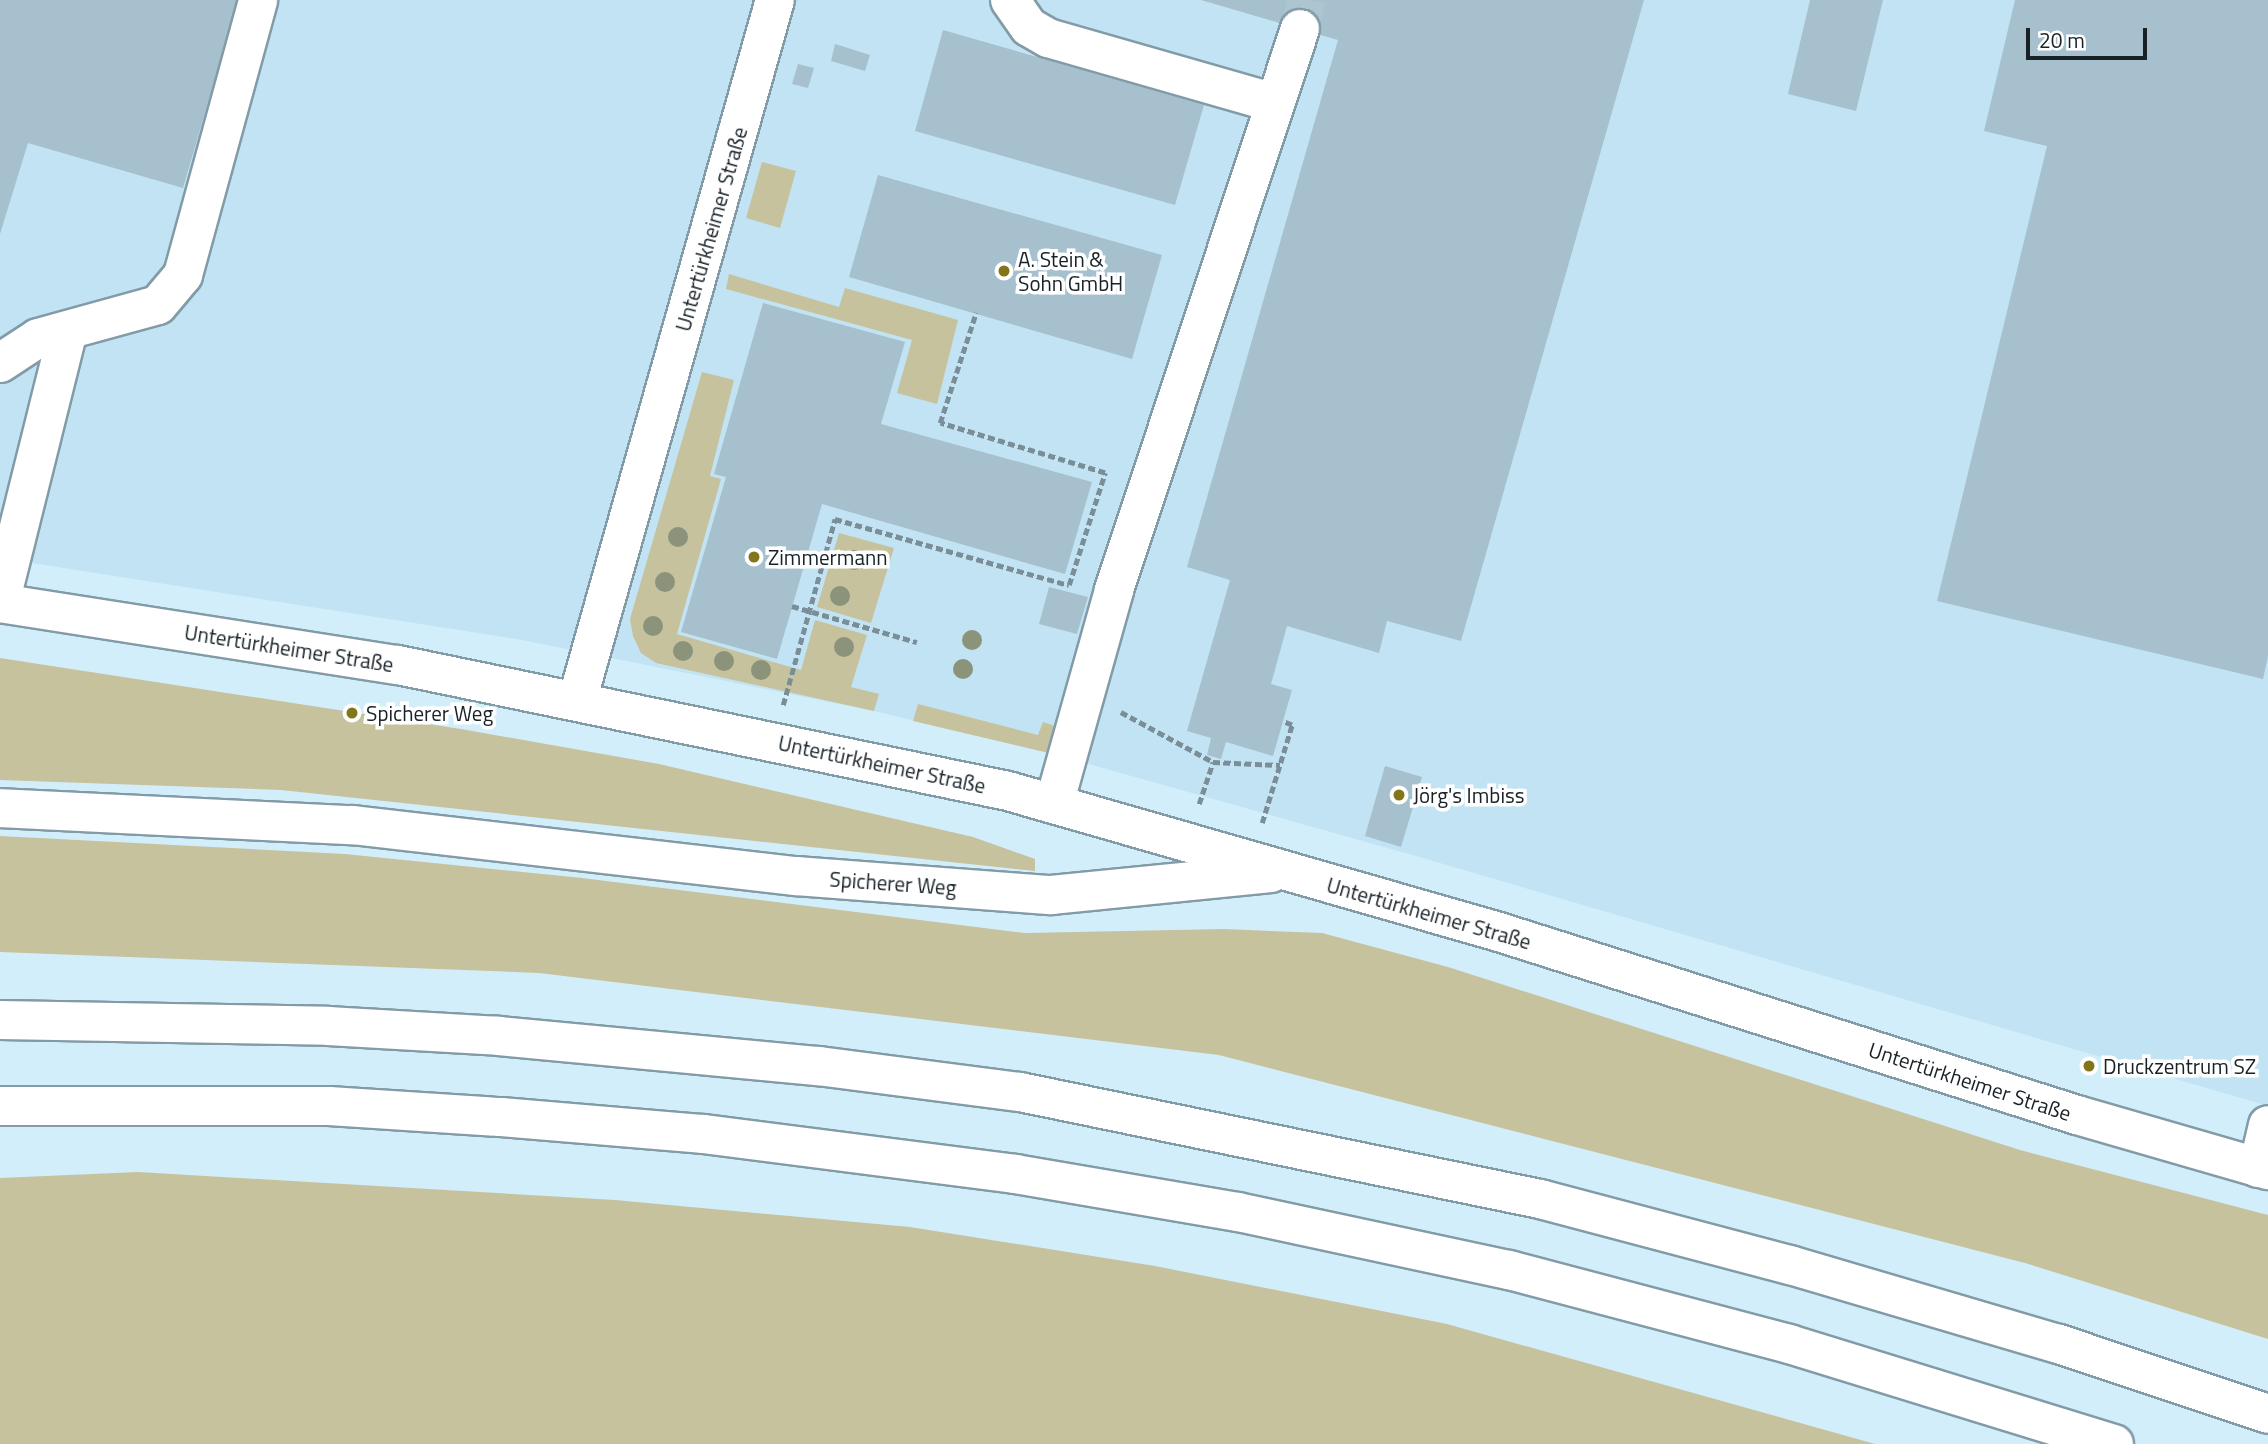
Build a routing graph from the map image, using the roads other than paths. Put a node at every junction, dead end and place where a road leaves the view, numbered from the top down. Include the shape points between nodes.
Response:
1 (258, 0) edge
2 (775, 0) edge
3 (1010, 0) edge
4 (1300, 29) tunnel mouth
5 (1275, 103) junction
6 (68, 331) junction
7 (0, 363) edge
8 (0, 603) edge
9 (577, 701) junction
10 (1054, 804) junction
11 (0, 808) edge
12 (1284, 871) junction
13 (0, 1020) edge
14 (0, 1106) edge
15 (2268, 1125) edge
16 (2263, 1169) edge
17 (2268, 1414) edge
18 (2114, 1444) edge

1 - 6 main road via 183,275 158,305
2 - 9 main road, Untertürkheimer Straße
3 - 5 main road via 1029,27 1048,38
4 - 5 main road
5 - 10 main road via 1114,590
6 - 7 main road via 38,338
6 - 8 main road
8 - 9 main road, Untertürkheimer Straße via 283,646
9 - 10 main road, Untertürkheimer Straße
10 - 12 main road, Untertürkheimer Straße
11 - 12 main road, Spicherer Weg via 352,825 796,876 1051,895
12 - 16 main road, Untertürkheimer Straße via 1499,932
13 - 17 main road via 315,1025 499,1036 806,1064 1020,1092 1566,1206 1790,1265 2045,1340
14 - 18 main road via 329,1106 501,1117 704,1134 1015,1174 1238,1212 1509,1270 1789,1344
15 - 16 main road

